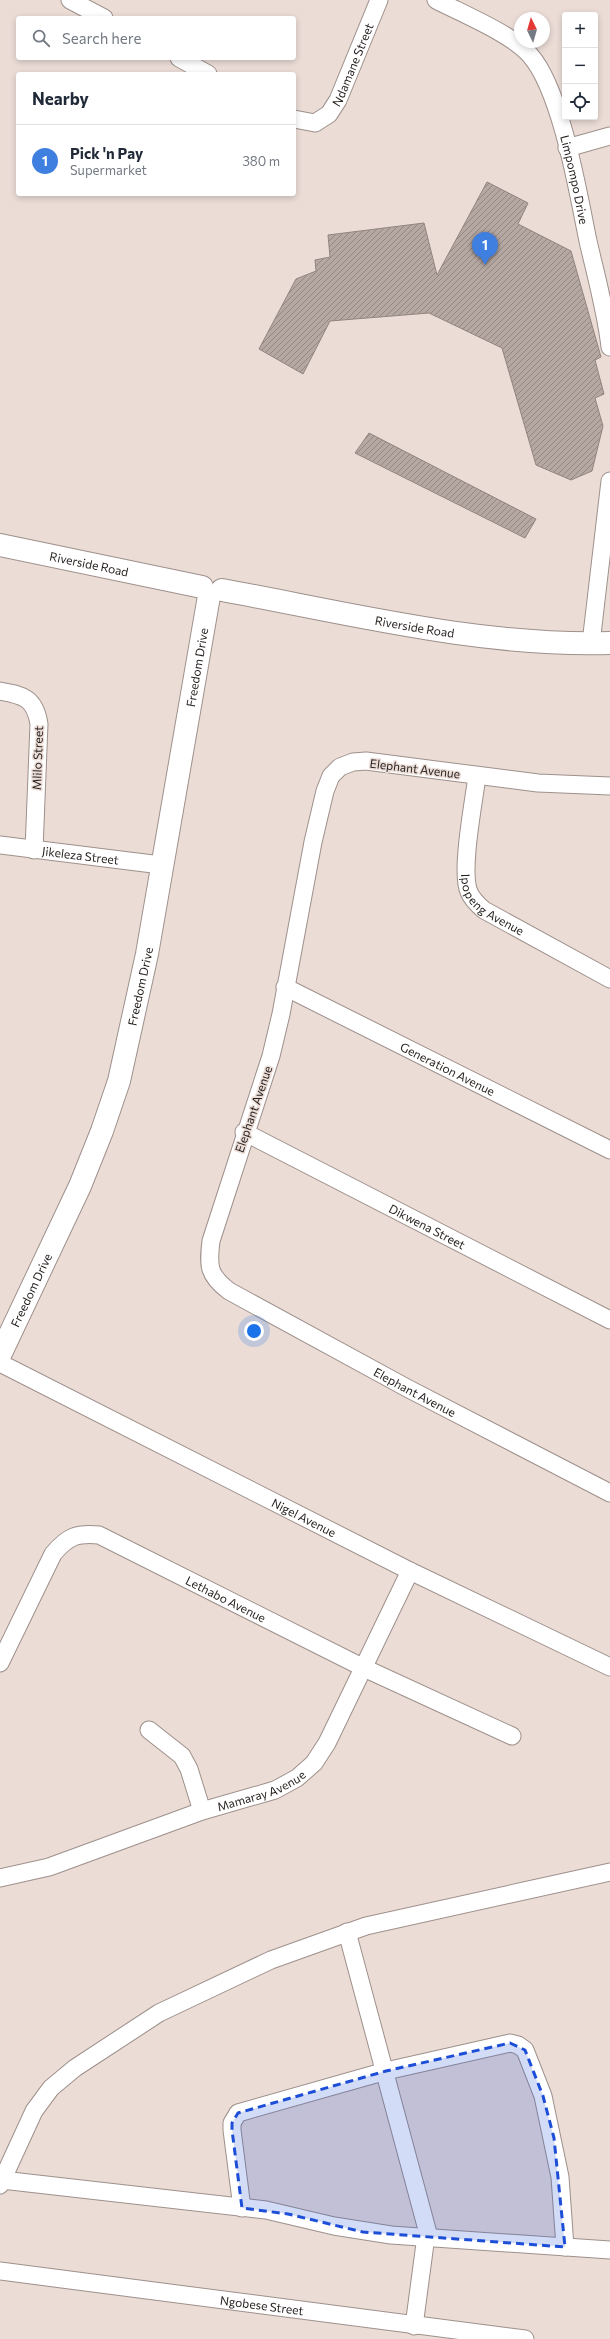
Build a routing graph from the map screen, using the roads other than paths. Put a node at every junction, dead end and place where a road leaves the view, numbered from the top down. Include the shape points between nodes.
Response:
1 (70, 0) edge
2 (379, 0) edge
3 (436, 0) edge
4 (100, 16) edge
5 (182, 60) edge
6 (204, 72) edge
7 (296, 119) edge
8 (610, 136) edge
9 (567, 148) junction
10 (610, 347) edge
11 (610, 481) edge
12 (0, 545) edge
13 (211, 591) junction
14 (600, 643) edge
15 (0, 691) edge
16 (477, 776) junction
17 (610, 786) edge
18 (0, 845) edge
19 (34, 850) junction
20 (161, 866) junction
21 (610, 979) edge
22 (285, 987) junction
23 (244, 1132) junction
24 (610, 1150) edge
25 (610, 1320) edge
26 (0, 1355) edge
27 (0, 1364) edge
28 (610, 1493) edge
29 (410, 1571) junction
30 (0, 1663) edge
31 (610, 1667) edge
32 (364, 1668) junction
33 (149, 1730) dead end
34 (512, 1736) dead end
35 (202, 1812) junction
36 (610, 1872) edge
37 (0, 1878) edge
38 (347, 1932) junction
39 (386, 2071) junction
40 (1, 2183) edge
41 (242, 2208) junction
42 (427, 2236) junction
43 (565, 2247) junction
44 (610, 2250) edge
45 (0, 2271) edge
46 (414, 2326) junction
47 (524, 2339) edge

1 - 4 street
2 - 7 street, Ndamane Street via 330,114 315,123
3 - 9 street, Limpompo Drive via 502,34 529,53 541,69 550,88
5 - 6 street
8 - 9 street
9 - 10 street, Limpompo Drive
11 - 14 street
12 - 13 street, Riverside Road
13 - 14 street, Riverside Road via 449,631 537,641
13 - 20 street, Freedom Drive
15 - 19 street, Mlilo Street via 19,695 30,701 37,710 39,724
16 - 17 street, Elephant Avenue via 538,783
16 - 21 street, Ipopeng Avenue via 466,866 468,891 474,901 484,910
16 - 22 street, Elephant Avenue via 366,761 340,767 331,776 313,842
18 - 19 street, Jikeleza Street
19 - 20 street, Jikeleza Street
20 - 26 street, Freedom Drive via 147,954 117,1088 80,1186
22 - 23 street, Elephant Avenue via 271,1056
22 - 24 street, Generation Avenue
23 - 25 street, Dikwena Street
23 - 28 street, Elephant Avenue via 210,1241 211,1272 216,1281 229,1291 407,1388
27 - 29 street, Nigel Avenue
29 - 31 street, Nigel Avenue
29 - 32 street, Mamaray Avenue
30 - 32 street, Lethabo Avenue via 53,1554 66,1541 83,1534 99,1535
32 - 34 street, Lethabo Avenue
32 - 35 street, Mamaray Avenue via 327,1743 314,1763 297,1778 275,1790
33 - 35 street via 182,1756 189,1769
35 - 37 street, Mamaray Avenue via 49,1868
36 - 38 street
38 - 39 street
38 - 40 street via 272,1960 197,1994 159,2013 75,2068 50,2088 34,2111
39 - 41 street via 247,2110 234,2116 232,2130
39 - 42 street
39 - 43 street via 510,2043 518,2044 525,2050 543,2096 554,2138 560,2177
40 - 41 street
41 - 42 street via 288,2214 363,2232
42 - 43 street
42 - 46 street
43 - 44 street
45 - 46 street, Ngobese Street
46 - 47 street, Ngobese Street

